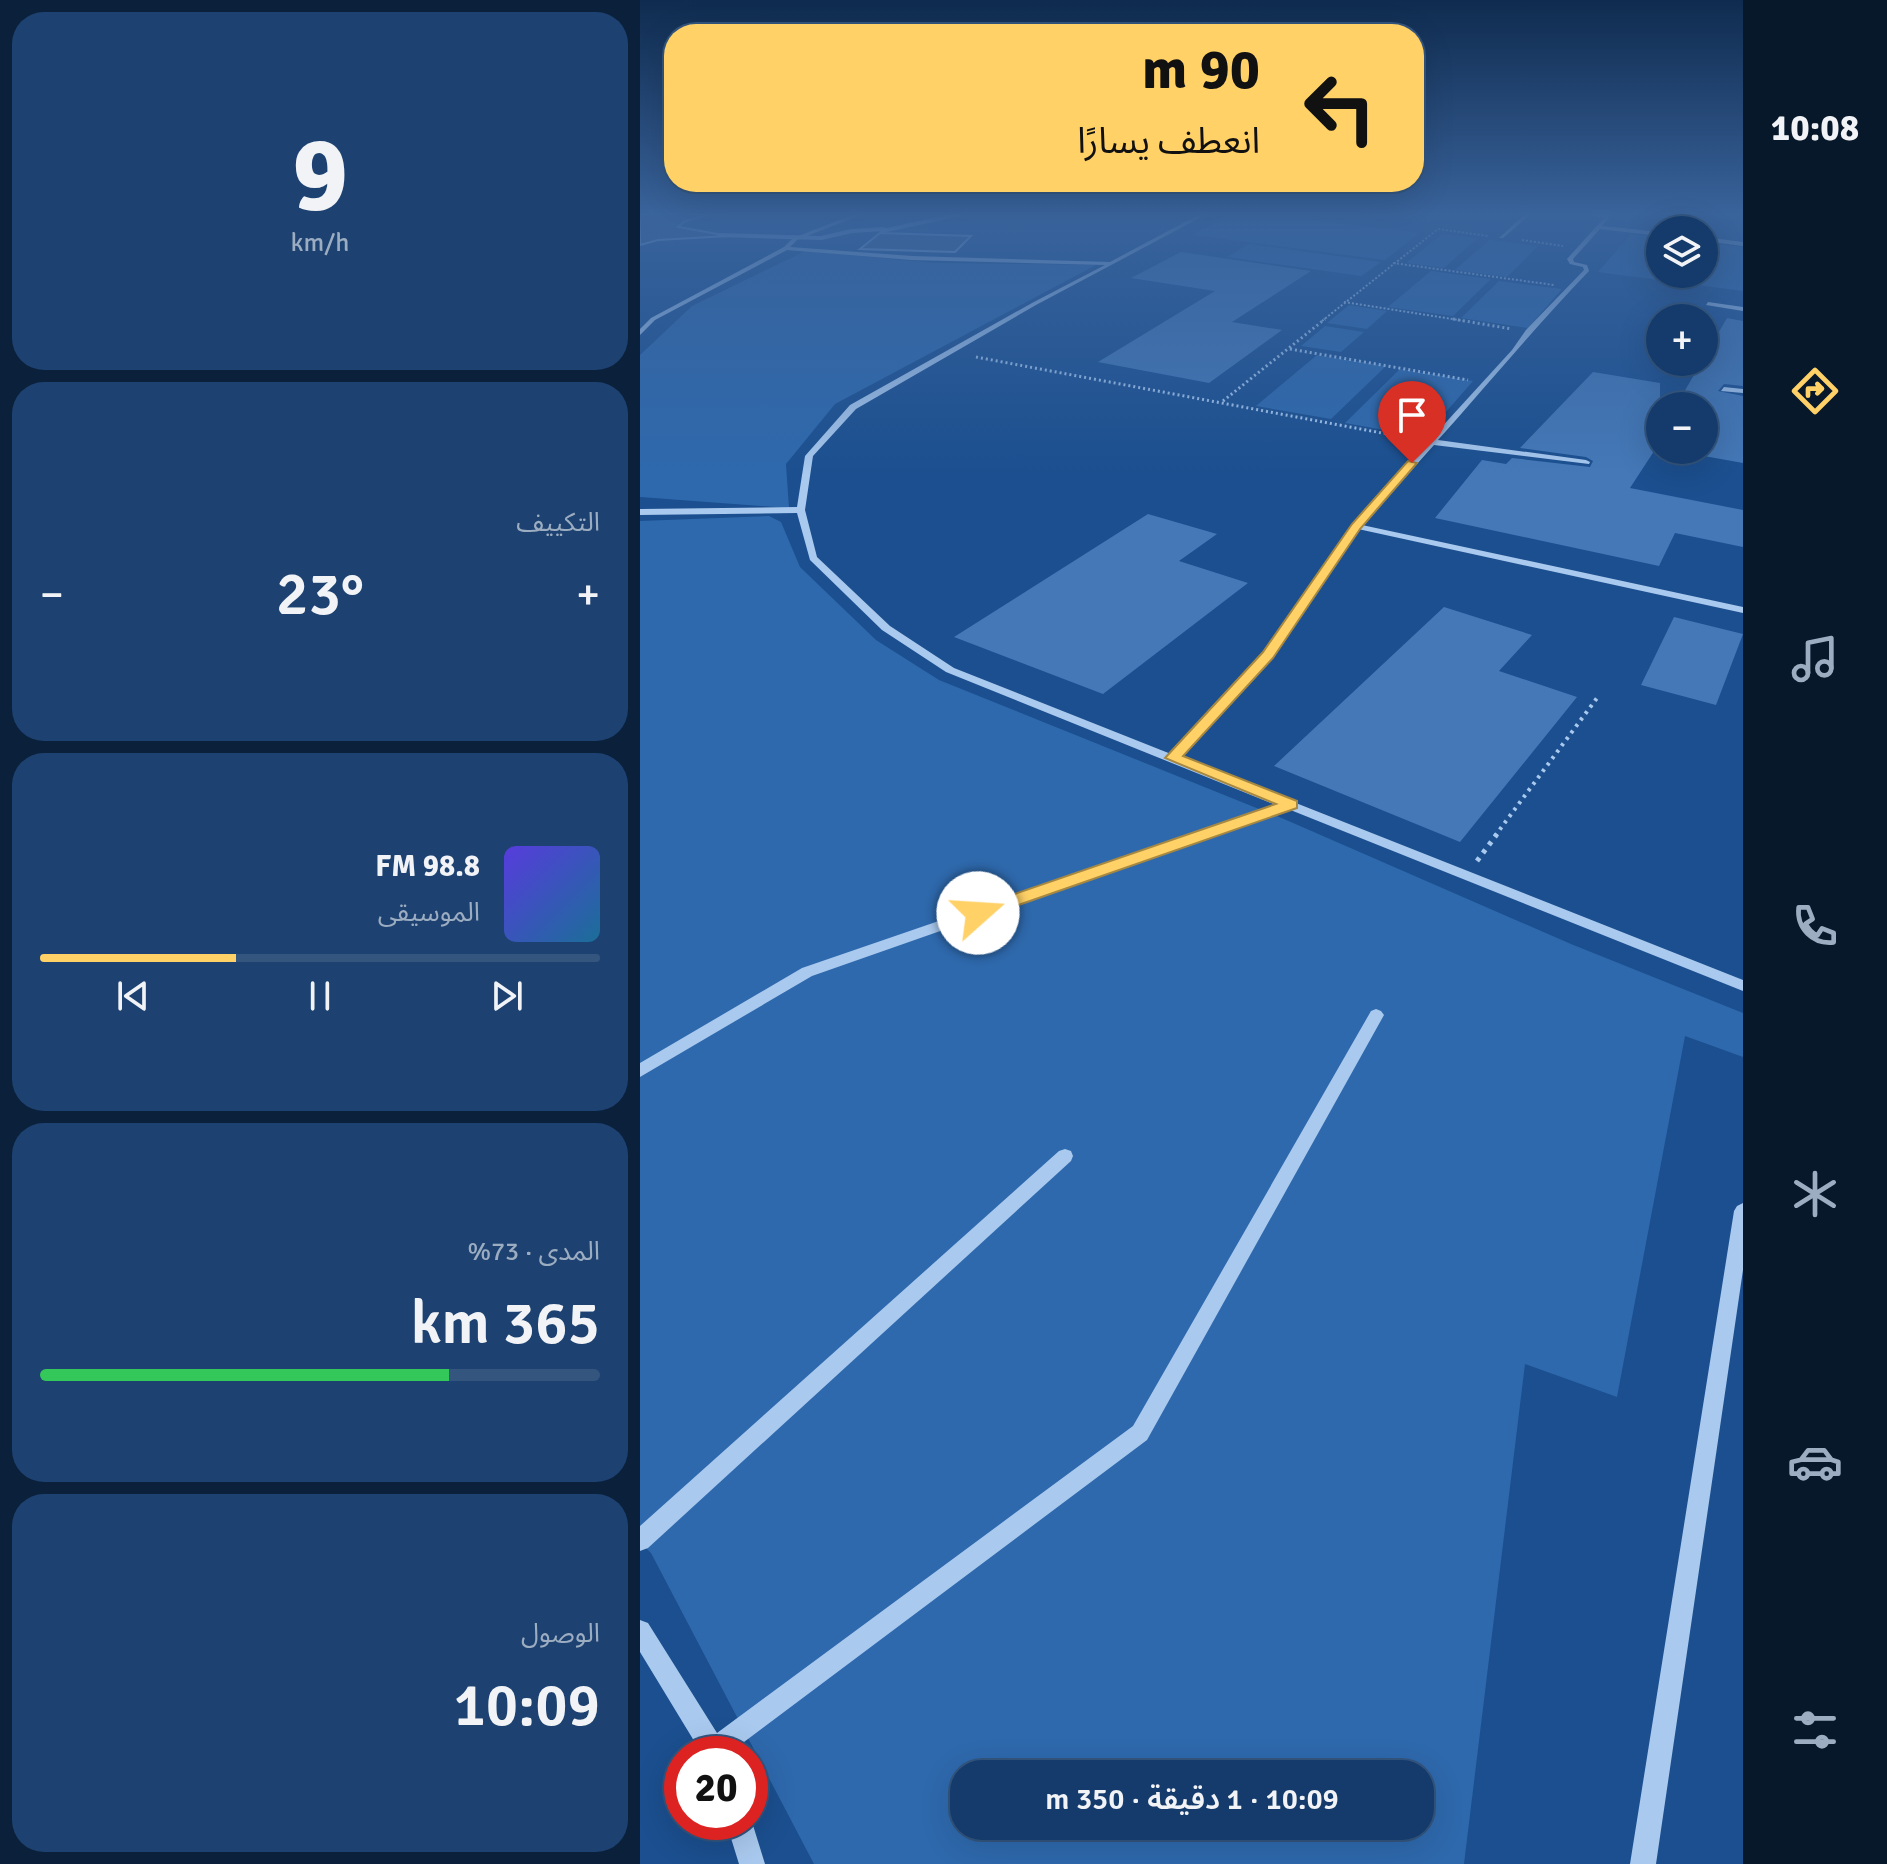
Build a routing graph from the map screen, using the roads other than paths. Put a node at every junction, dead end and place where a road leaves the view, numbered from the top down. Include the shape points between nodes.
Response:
1 (687, 301) edge
2 (1042, 301) edge
3 (1557, 301) edge
4 (1718, 305) edge
5 (1743, 309) edge
6 (640, 333) edge
7 (1724, 389) dead end
8 (1743, 391) edge
9 (1431, 442) junction
10 (1586, 462) dead end
11 (801, 510) junction
12 (640, 512) edge
13 (1356, 526) junction
14 (1743, 610) edge
15 (1173, 758) junction
16 (1291, 804) junction
17 (1743, 986) edge
18 (1376, 1015) dead end
19 (641, 1069) edge
20 (1065, 1156) dead end
21 (1743, 1211) edge
22 (640, 1540) edge
23 (640, 1631) edge
24 (706, 1736) edge
25 (735, 1736) edge
26 (745, 1840) edge
27 (752, 1864) edge
28 (1643, 1864) edge

1 - 6 street via 653,319
2 - 11 street via 853,407 809,456
3 - 9 street
4 - 5 street
7 - 8 street
9 - 10 street
9 - 13 street
11 - 12 street
11 - 15 street via 813,558 886,628 950,670
13 - 14 street
13 - 15 street via 1268,655
15 - 16 street
16 - 17 street
16 - 19 street via 807,972
18 - 25 street via 1140,1433
20 - 22 street
21 - 28 street
23 - 24 street
26 - 27 street

